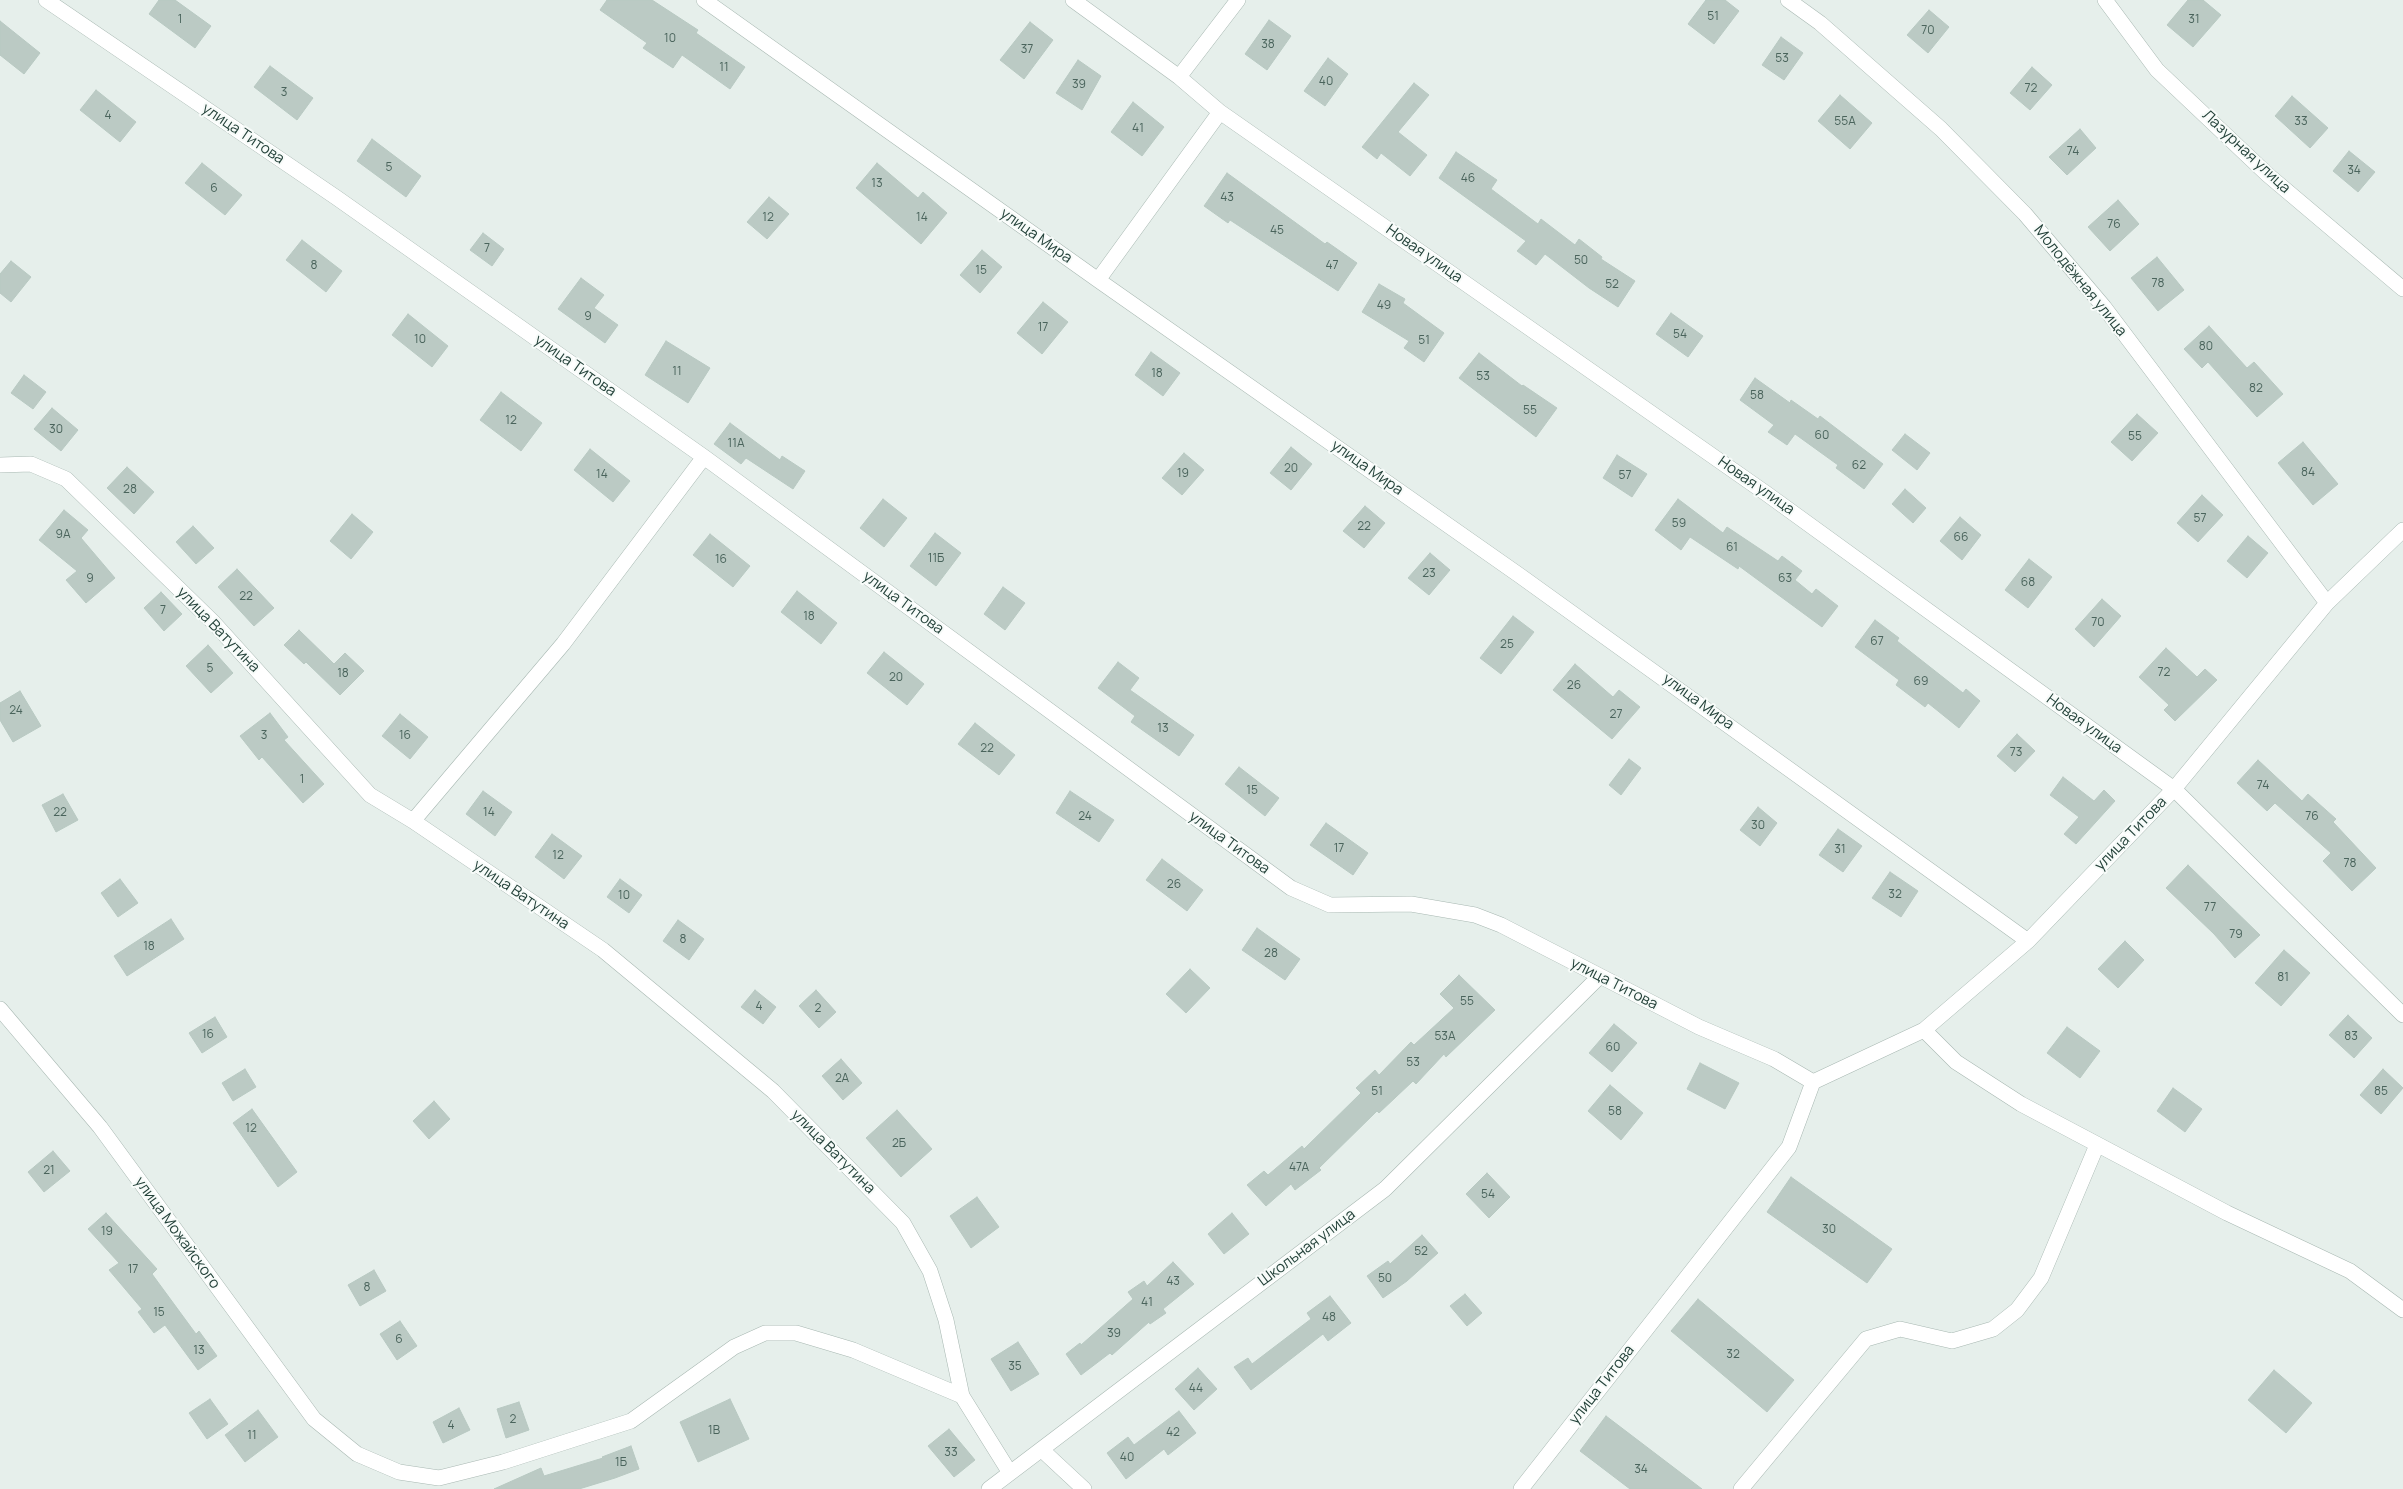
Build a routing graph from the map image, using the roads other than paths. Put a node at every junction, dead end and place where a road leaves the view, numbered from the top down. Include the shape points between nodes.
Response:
1 (46, 0) edge
2 (704, 0) edge
3 (1073, 0) edge
4 (1238, 0) edge
5 (1788, 0) edge
6 (2105, 0) edge
7 (1179, 77) junction
8 (1220, 112) junction
9 (1098, 280) junction
10 (2403, 289) edge
11 (704, 457) junction
12 (0, 465) edge
13 (2403, 530) edge
14 (2327, 603) junction
15 (2174, 789) junction
16 (413, 821) junction
17 (2028, 941) junction
18 (1599, 978) junction
19 (0, 1009) edge
20 (2403, 1015) edge
21 (1924, 1030) junction
22 (1813, 1082) junction
23 (2097, 1146) junction
24 (2403, 1310) edge
25 (962, 1396) junction
26 (1042, 1450) junction
27 (1010, 1473) junction
28 (989, 1489) edge
29 (1084, 1489) edge
30 (1521, 1489) edge
31 (1741, 1489) edge

1 - 11 street, улица Титова via 337,198
2 - 9 street, улица Мира
3 - 7 street, Новая улица
4 - 7 street
5 - 14 street, Молодёжная улица via 1820,23 1941,129 2025,214 2104,307
6 - 10 street, Лазурная улица via 2157,70 2268,175
7 - 8 street, Новая улица
8 - 9 street
8 - 15 street, Новая улица via 1767,494
9 - 17 street, улица Мира via 1520,575
11 - 16 street via 563,644
11 - 18 street, улица Титова via 1291,888 1330,905 1411,904 1475,915 1501,925
12 - 16 street, улица Ватутина via 31,464 66,479 214,623 370,795
13 - 14 street, улица Титова
14 - 15 street, улица Титова
15 - 17 street, улица Титова
15 - 20 street, Новая улица
16 - 25 street, улица Ватутина via 603,950 774,1092 903,1223 930,1271 946,1320
17 - 21 street, улица Титова
18 - 22 street, улица Титова via 1699,1027 1774,1058
18 - 26 street, Школьная улица via 1385,1189
19 - 25 street, улица Можайского via 100,1128 314,1420 357,1454 400,1472 439,1478 503,1462 631,1421 734,1347 765,1333 796,1334 853,1350
21 - 22 street, улица Титова
21 - 23 street via 1956,1062 2021,1104
22 - 30 street, улица Титова via 1789,1147
23 - 24 street via 2350,1271
23 - 31 street via 2041,1278 2017,1310 1993,1329 1952,1341 1900,1329 1866,1339
25 - 27 street
26 - 27 street, Школьная улица
26 - 29 street
27 - 28 street, Школьная улица

